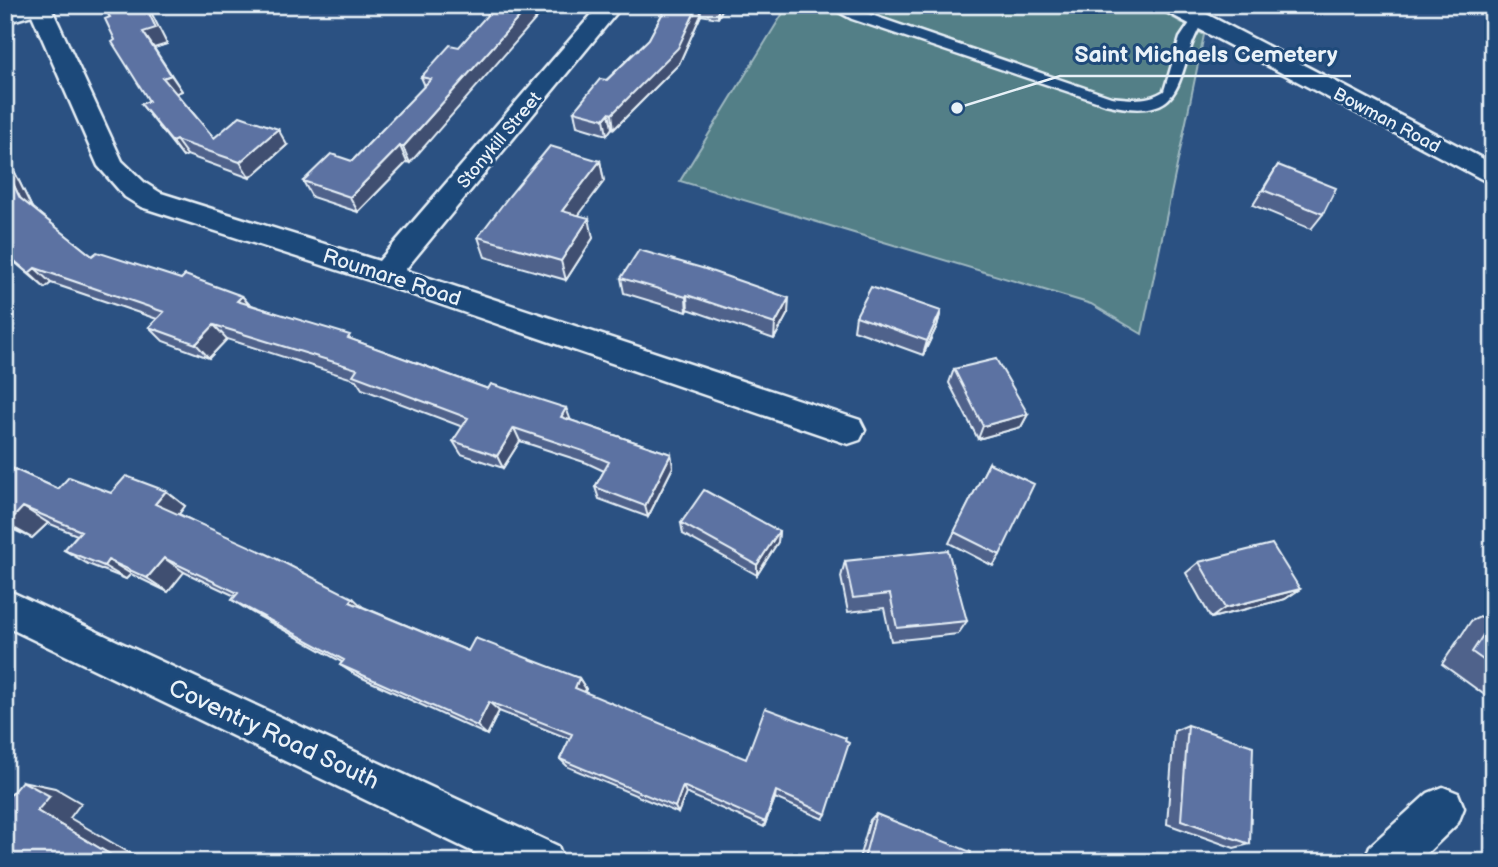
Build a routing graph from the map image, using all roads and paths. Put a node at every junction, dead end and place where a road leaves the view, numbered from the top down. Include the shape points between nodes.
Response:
1 (39, 5) edge
2 (612, 5) edge
3 (832, 5) edge
4 (1171, 5) edge
5 (5, 16) edge
6 (1198, 20) junction
7 (1493, 176) edge
8 (385, 274) junction
9 (848, 430) dead end
10 (5, 607) edge
11 (1444, 808) dead end
12 (542, 862) edge
13 (1387, 862) edge

1 - 5 street
1 - 8 street, Roumare Road via 111,166 135,190 151,200
2 - 8 street, Stonykill Street
3 - 6 lane via 1110,101 1140,106 1165,100 1173,90 1187,32
4 - 6 street, Bowman Road
6 - 7 street, Bowman Road
8 - 9 street, Roumare Road
10 - 12 street, Coventry Road South
11 - 13 street

